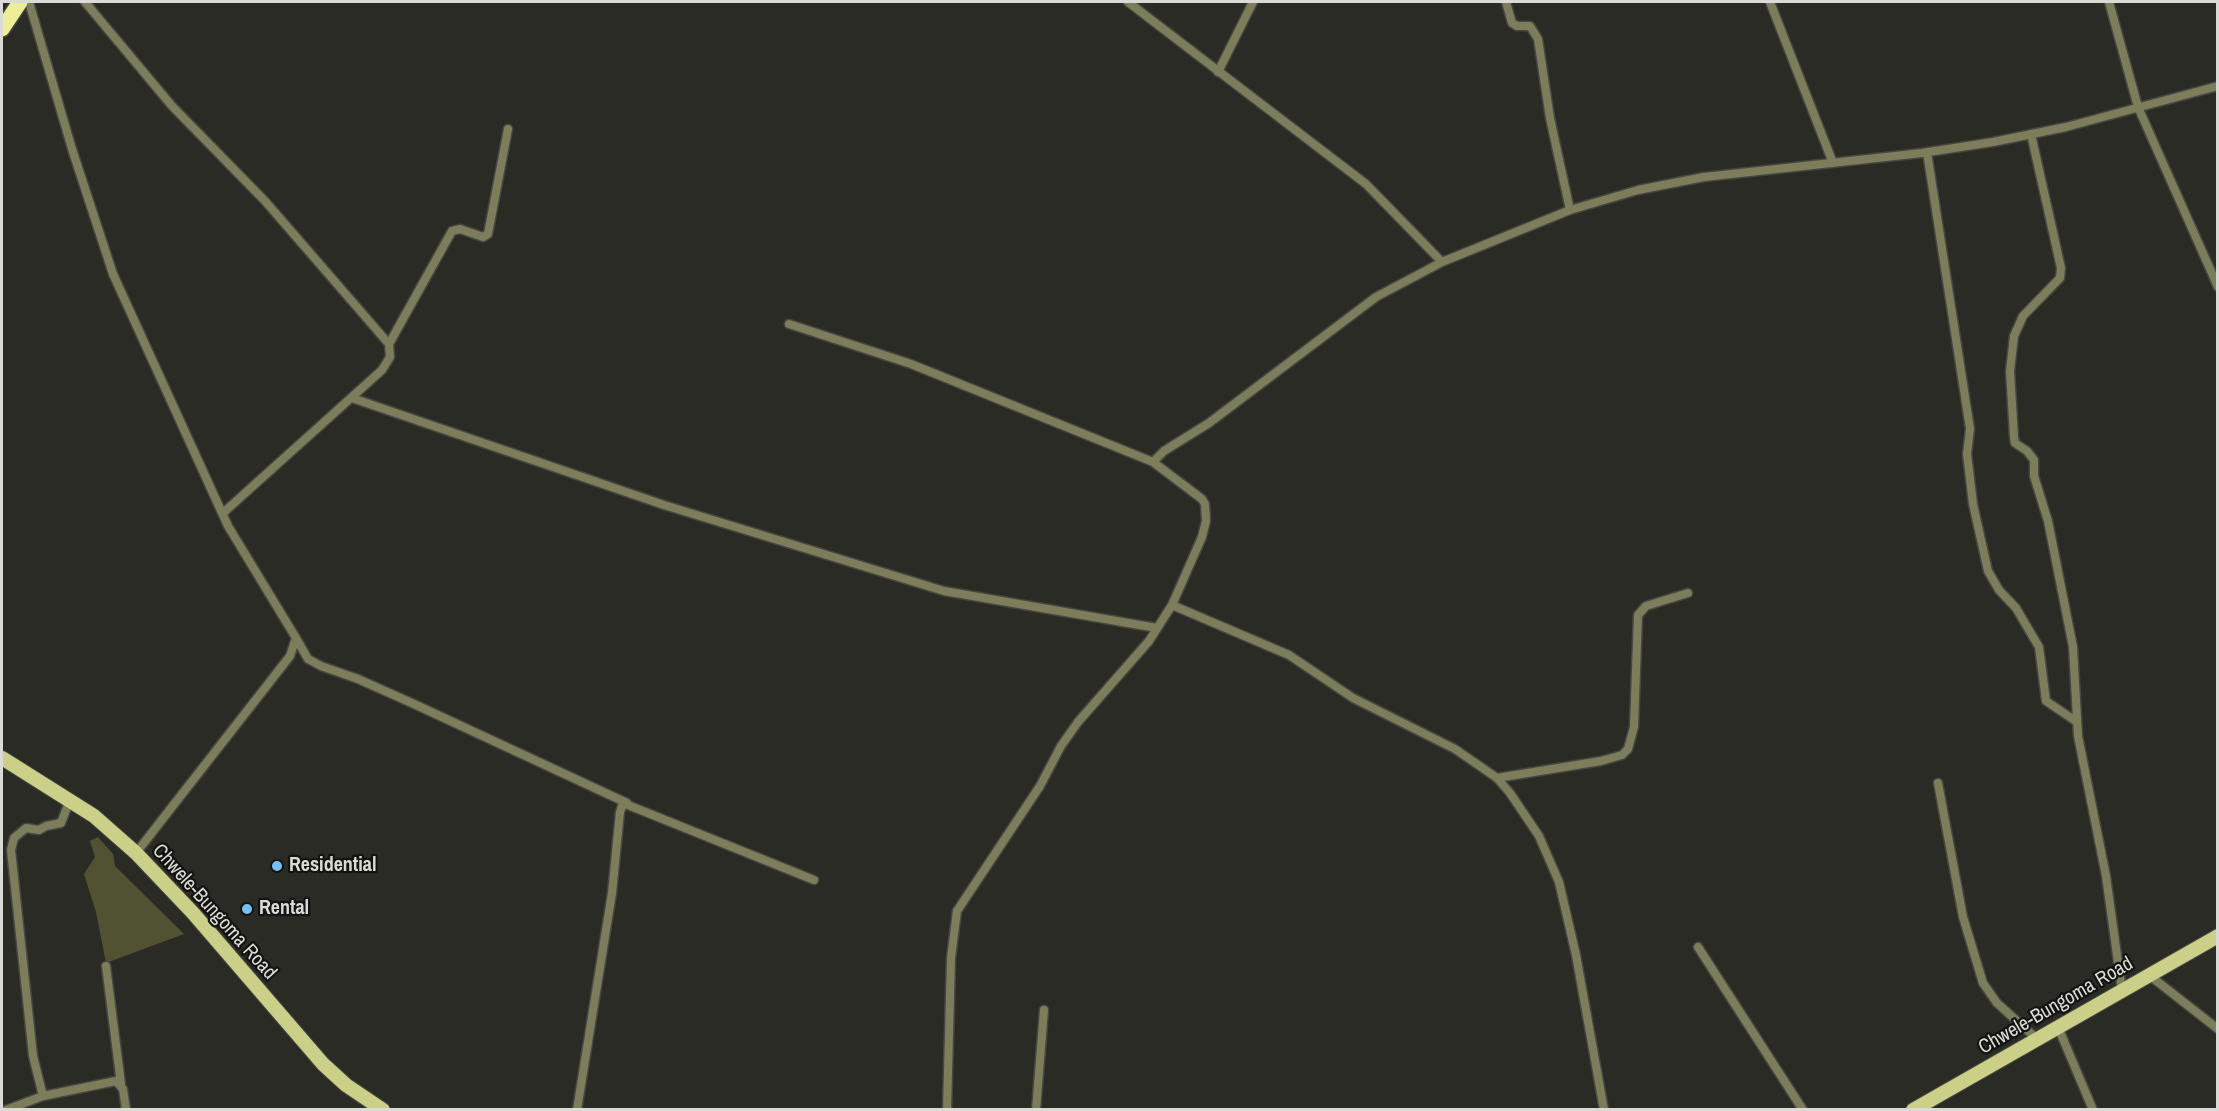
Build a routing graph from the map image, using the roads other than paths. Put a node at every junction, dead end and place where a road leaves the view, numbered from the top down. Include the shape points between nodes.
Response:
1 (20, 2) edge
2 (29, 2) edge
3 (85, 2) edge
4 (1128, 2) edge
5 (1252, 2) edge
6 (1506, 2) edge
7 (1770, 2) edge
8 (2109, 2) edge
9 (2, 29) edge
10 (1218, 72) junction
11 (2217, 86) edge
12 (2138, 107) junction
13 (508, 129) dead end
14 (2031, 134) junction
15 (1927, 152) junction
16 (1833, 163) junction
17 (1570, 210) junction
18 (1442, 262) junction
19 (2217, 287) edge
20 (789, 324) dead end
21 (389, 344) junction
22 (352, 398) junction
23 (1153, 462) junction
24 (223, 513) junction
25 (1688, 593) dead end
26 (1172, 605) junction
27 (1157, 628) junction
28 (296, 638) junction
29 (2077, 722) junction
30 (2, 758) edge
31 (1497, 778) junction
32 (1938, 783) dead end
33 (70, 800) junction
34 (627, 803) junction
35 (136, 854) junction
36 (814, 880) dead end
37 (2217, 936) edge
38 (1698, 947) dead end
39 (106, 966) dead end
40 (2149, 975) junction
41 (2122, 991) junction
42 (1044, 1010) dead end
43 (2058, 1027) junction
44 (2217, 1029) edge
45 (2037, 1039) junction
46 (121, 1084) junction
47 (43, 1096) junction
48 (6, 1110) edge
49 (126, 1110) edge
50 (383, 1110) edge
51 (577, 1110) edge
52 (947, 1110) edge
53 (1036, 1110) edge
54 (1604, 1110) edge
55 (1803, 1110) edge
56 (1913, 1110) edge
57 (2093, 1110) edge

1 - 9 highway
2 - 24 street via 113,273
3 - 21 street via 172,106 265,201
4 - 10 street
5 - 10 street
6 - 17 street via 1512,23 1530,26 1538,39
7 - 16 street
8 - 12 street
10 - 18 street via 1366,184
11 - 12 street
12 - 14 street
12 - 19 street
13 - 21 street via 488,234 483,237 460,229 452,231
14 - 15 street
14 - 29 street via 2061,268 2060,278 2023,316 2014,336 2010,370 2014,437 2015,443 2034,460 2034,476 2048,521 2073,647
15 - 16 street
15 - 29 street via 1970,429 1967,454 1972,504 1988,571 2039,647 2046,701
16 - 17 street via 1704,177 1638,190
17 - 18 street
18 - 23 street via 1409,277 1343,319
20 - 23 street via 911,364
21 - 22 street via 387,363
22 - 24 street
22 - 27 street via 664,505 944,591
23 - 26 street via 1202,499 1207,511 1202,537
24 - 28 street
25 - 31 street via 1646,606 1638,615 1634,727 1628,749 1622,755
26 - 27 street
26 - 31 street via 1289,655 1353,698 1455,749
27 - 52 street via 1061,746 1040,786 957,911 951,958
28 - 34 street via 308,659 321,666 414,704
28 - 35 street via 290,656
29 - 41 street via 2085,781 2106,876
30 - 33 main road, Chwele-Bungoma Road
31 - 54 street via 1539,836 1559,882
32 - 45 street via 1963,917 1983,983 1997,1003
33 - 35 main road, Chwele-Bungoma Road
33 - 47 street via 61,823 39,830 26,828 14,838 11,850 33,1056
34 - 36 street
34 - 51 street via 620,812 612,893
35 - 50 main road, Chwele-Bungoma Road via 323,1064
37 - 40 main road, Chwele-Bungoma Road
38 - 55 street
39 - 46 street
40 - 41 main road, Chwele-Bungoma Road
40 - 44 street
41 - 43 main road, Chwele-Bungoma Road
42 - 53 street
43 - 45 main road, Chwele-Bungoma Road
43 - 57 street
45 - 56 main road, Chwele-Bungoma Road
46 - 47 street via 114,1082
46 - 49 street
47 - 48 street

